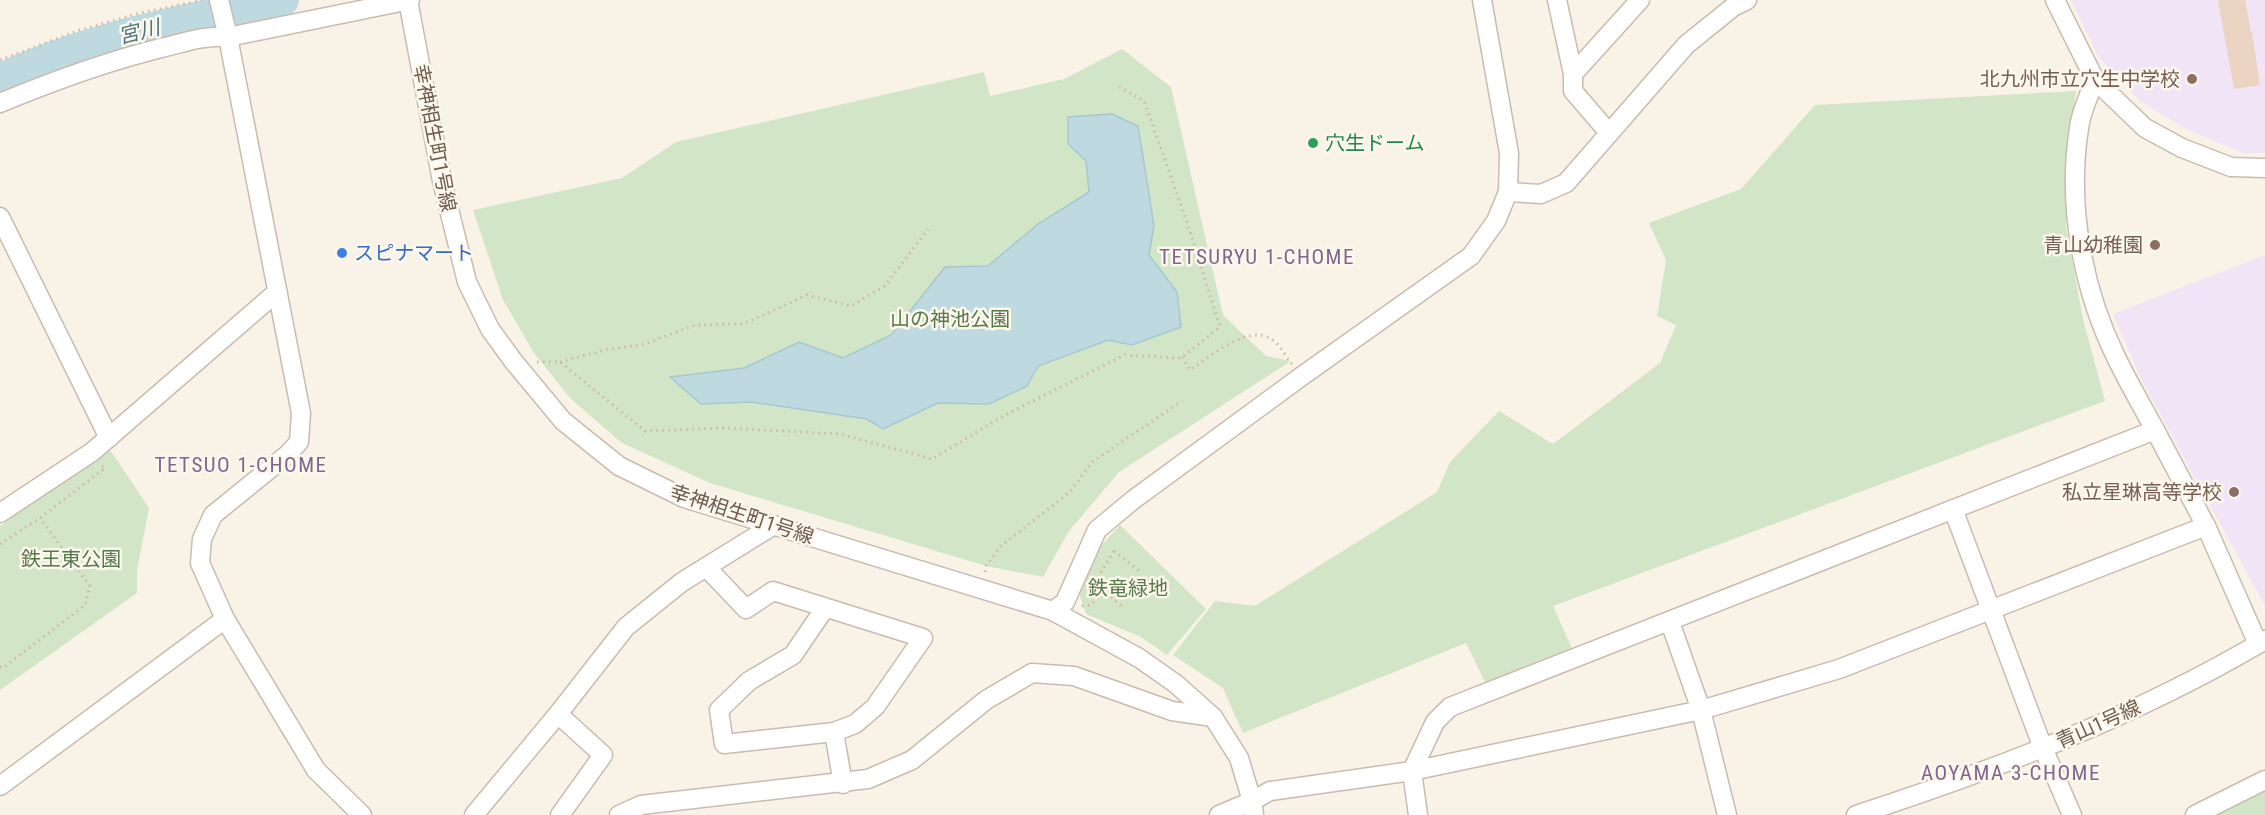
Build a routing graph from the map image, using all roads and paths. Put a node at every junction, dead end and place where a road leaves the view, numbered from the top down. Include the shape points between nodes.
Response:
1 (205, 0) edge
2 (219, 0) edge
3 (409, 0) edge
4 (1482, 0) edge
5 (1557, 0) edge
6 (1640, 0) edge
7 (2055, 0) edge
8 (1737, 2) edge
9 (228, 37) junction
10 (0, 60) edge
11 (1573, 74) junction
12 (2095, 80) junction
13 (1116, 84) dead end
14 (0, 103) edge
15 (1609, 133) junction
16 (2265, 168) edge
17 (1508, 192) junction
18 (0, 217) edge
19 (928, 229) dead end
20 (277, 292) junction
21 (1181, 358) junction
22 (514, 362) junction
23 (560, 362) junction
24 (1302, 376) junction
25 (1182, 401) dead end
26 (2155, 430) junction
27 (109, 438) junction
28 (92, 452) junction
29 (1953, 509) junction
30 (1, 511) edge
31 (40, 518) junction
32 (774, 525) junction
33 (2206, 526) junction
34 (1095, 535) junction
35 (0, 544) edge
36 (1114, 551) junction
37 (707, 568) junction
38 (1141, 572) dead end
39 (984, 589) junction
40 (825, 608) junction
41 (1124, 608) dead end
42 (1992, 610) junction
43 (1053, 611) junction
44 (225, 619) junction
45 (1670, 621) junction
46 (2261, 642) edge
47 (0, 667) edge
48 (1701, 710) junction
49 (558, 714) junction
50 (1213, 717) junction
51 (834, 732) junction
52 (2043, 748) junction
53 (1412, 771) junction
54 (2265, 780) edge
55 (843, 784) junction
56 (0, 786) edge
57 (1253, 808) edge
58 (362, 815) edge
59 (474, 815) edge
60 (560, 815) edge
61 (619, 815) edge
62 (1218, 815) edge
63 (1418, 815) edge
64 (1727, 815) edge
65 (1856, 815) edge
66 (2072, 815) edge
67 (2195, 815) edge

1 - 10 path via 80,30
2 - 9 street
3 - 9 street
3 - 22 street, 幸神相生町1号線 via 442,181 467,282 490,329
4 - 17 street via 1509,153
5 - 11 street
6 - 11 street
7 - 12 street
8 - 15 street via 1686,45
9 - 14 street via 210,36 112,61
9 - 20 street
11 - 15 street via 1574,91
12 - 16 street via 2145,128 2182,148 2231,167
12 - 26 street via 2079,126 2076,201 2080,245 2089,286 2111,346
13 - 21 path via 1144,101 1220,327
15 - 17 street via 1566,183 1541,194
17 - 24 street via 1496,221 1471,256
18 - 27 street
19 - 23 path via 885,286 851,306 807,295 743,324 695,325 645,344
20 - 27 street
20 - 44 street via 301,413 299,442 213,515 202,539 200,563
21 - 23 path via 1125,355 1005,414 932,459 840,434 723,428 645,431
21 - 24 path via 1190,370 1236,340 1257,333 1273,340
22 - 23 path
22 - 32 street, 幸神相生町1号線 via 564,421 619,466 684,498
24 - 34 street via 1133,500
25 - 39 path via 1092,462 1070,492 1001,546 986,566
26 - 29 street
26 - 33 street
27 - 28 street
28 - 30 street
28 - 31 path via 105,468
29 - 42 street
29 - 45 street
31 - 35 path
31 - 47 path via 90,586 85,605
32 - 37 street
32 - 39 street, 幸神相生町1号線
33 - 42 street
33 - 46 street
34 - 36 path
34 - 43 street via 1065,602
36 - 38 path
36 - 41 path via 1100,574 1100,595 1108,594
37 - 40 street via 746,609 773,591
37 - 49 street via 682,582 626,627
39 - 43 street, 幸神相生町1号線
40 - 51 street via 923,638 875,707 855,724
40 - 51 street via 793,655 749,681 719,710 724,744
42 - 48 street via 1839,669
42 - 52 street
43 - 50 street, 幸神相生町1号線 via 1139,658
44 - 56 street
44 - 58 street via 316,770
45 - 48 street
45 - 53 street via 1450,707 1435,722
46 - 52 street, 青山1号線 via 2171,692
48 - 53 street
48 - 64 street
49 - 59 street
49 - 60 street via 603,755
50 - 55 street via 1172,711 1074,676 1032,673 986,700 912,760 868,779
50 - 57 street, 幸神相生町1号線 via 1239,758
51 - 55 street
52 - 65 street, 青山1号線
52 - 66 street
53 - 57 street via 1270,791
53 - 63 street
54 - 67 street
55 - 61 street via 641,805
57 - 62 street

